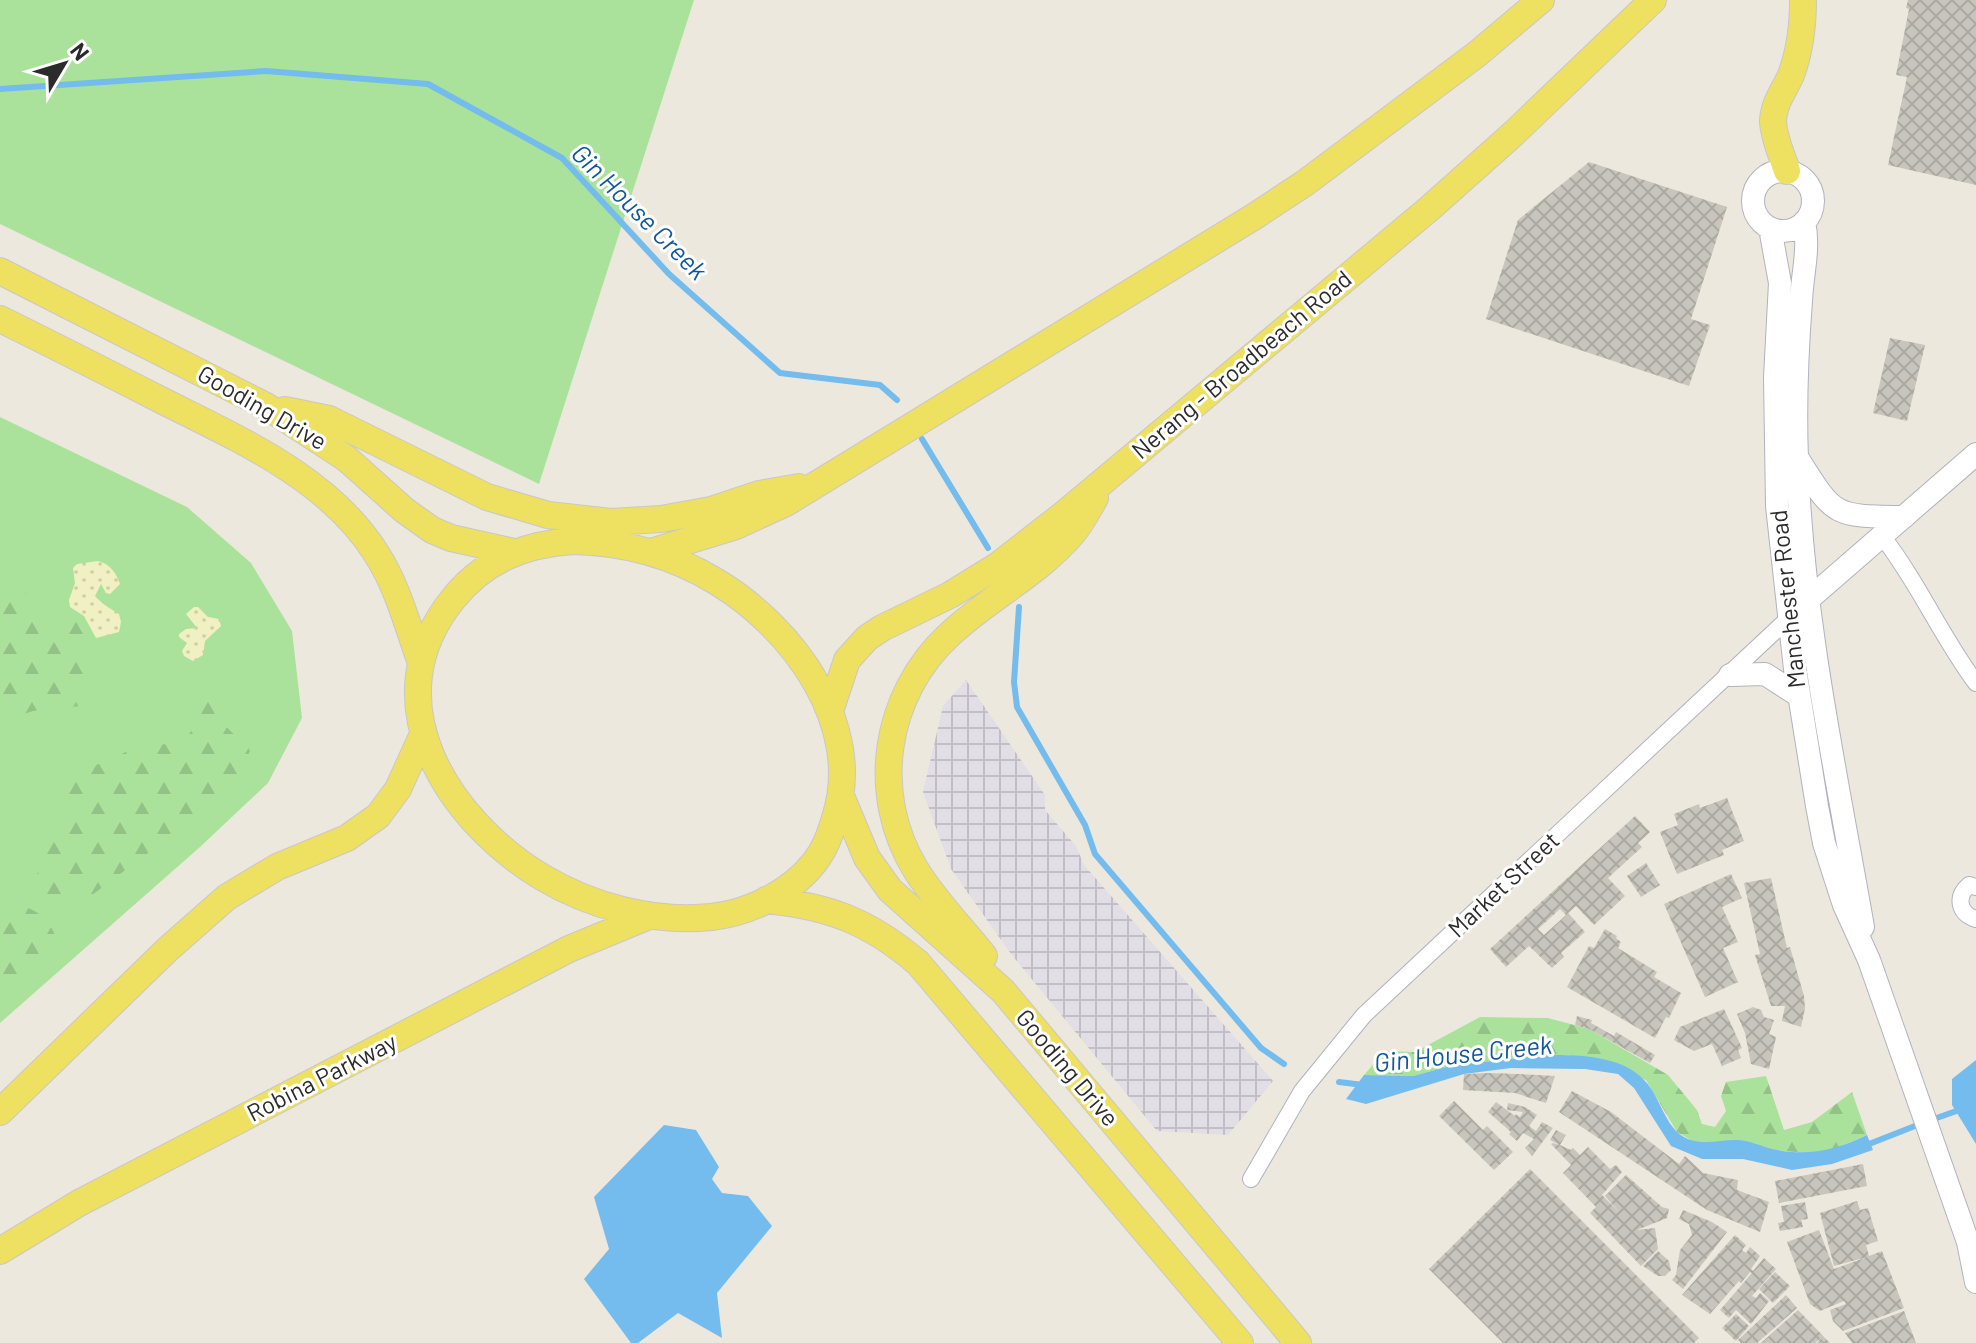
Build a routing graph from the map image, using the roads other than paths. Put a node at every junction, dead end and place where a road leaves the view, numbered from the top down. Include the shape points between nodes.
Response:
1 (1541, 0) edge
2 (1653, 0) edge
3 (1803, 0) edge
4 (1787, 171) junction
5 (1804, 222) junction
6 (1770, 228) junction
7 (0, 271) edge
8 (0, 319) edge
9 (266, 406) junction
10 (1976, 454) edge
11 (1796, 456) junction
12 (1109, 478) junction
13 (819, 484) junction
14 (1904, 517) junction
15 (1882, 536) junction
16 (514, 552) junction
17 (651, 552) junction
18 (1809, 599) junction
19 (1789, 618) junction
20 (420, 660) junction
21 (1730, 675) junction
22 (1976, 683) edge
23 (1799, 696) junction
24 (830, 711) junction
25 (423, 734) junction
26 (841, 796) junction
27 (1976, 887) edge
28 (766, 900) junction
29 (649, 916) junction
30 (1976, 919) edge
31 (1869, 960) junction
32 (1003, 991) junction
33 (0, 1112) edge
34 (1251, 1179) dead end
35 (1972, 1249) edge
36 (0, 1251) edge
37 (1976, 1282) edge
38 (1240, 1343) edge
39 (1298, 1343) edge

1 - 13 main road via 1305,183
2 - 12 main road, Nerang - Broadbeach Road via 1441,199
3 - 4 main road via 1797,59 1773,122
4 - 5 street via 1800,176 1810,189 1813,206
4 - 6 street via 1761,180 1753,197 1757,215
5 - 6 street via 1788,231
5 - 11 street, Manchester Road via 1808,236
6 - 19 street, Manchester Road via 1780,283 1775,452
7 - 9 main road, Gooding Drive
8 - 20 main road, Gooding Drive via 245,442 326,498 377,554
9 - 13 main road via 329,419 487,497 548,515 637,521 690,515 759,494
9 - 16 main road, Gooding Drive via 347,459 432,530
10 - 14 street
11 - 14 street via 1837,510
11 - 18 street, Manchester Road
12 - 24 main road, Nerang - Broadbeach Road via 997,566 867,638 847,660
12 - 32 main road via 1072,534 932,653 910,686 893,729 888,771 900,837 916,871 986,958
13 - 17 main road via 736,526
14 - 15 street
15 - 18 street
15 - 22 street
16 - 17 main road via 573,541
16 - 20 main road via 459,591
17 - 24 main road via 716,582 762,615 800,659
18 - 19 street
18 - 31 street, Manchester Road
19 - 21 street, Market Street
19 - 23 street, Manchester Road
20 - 25 main road via 417,700
21 - 23 street via 1765,674
21 - 34 street, Market Street via 1364,1015 1302,1091
23 - 31 street, Manchester Road via 1824,843
24 - 26 main road via 842,760
25 - 29 main road via 456,798 498,845 562,887
25 - 33 main road via 398,789 378,816 347,838 277,867 227,897
26 - 28 main road via 821,855 794,884
26 - 32 main road, Gooding Drive via 867,858 890,890
27 - 30 street via 1969,885 1959,901
28 - 29 main road via 711,917
28 - 38 main road, Gooding Drive via 841,914 890,940 918,963
29 - 36 main road, Robina Parkway via 569,949 79,1203
31 - 35 street, Manchester Road
32 - 39 main road, Gooding Drive
35 - 37 street, Manchester Road

